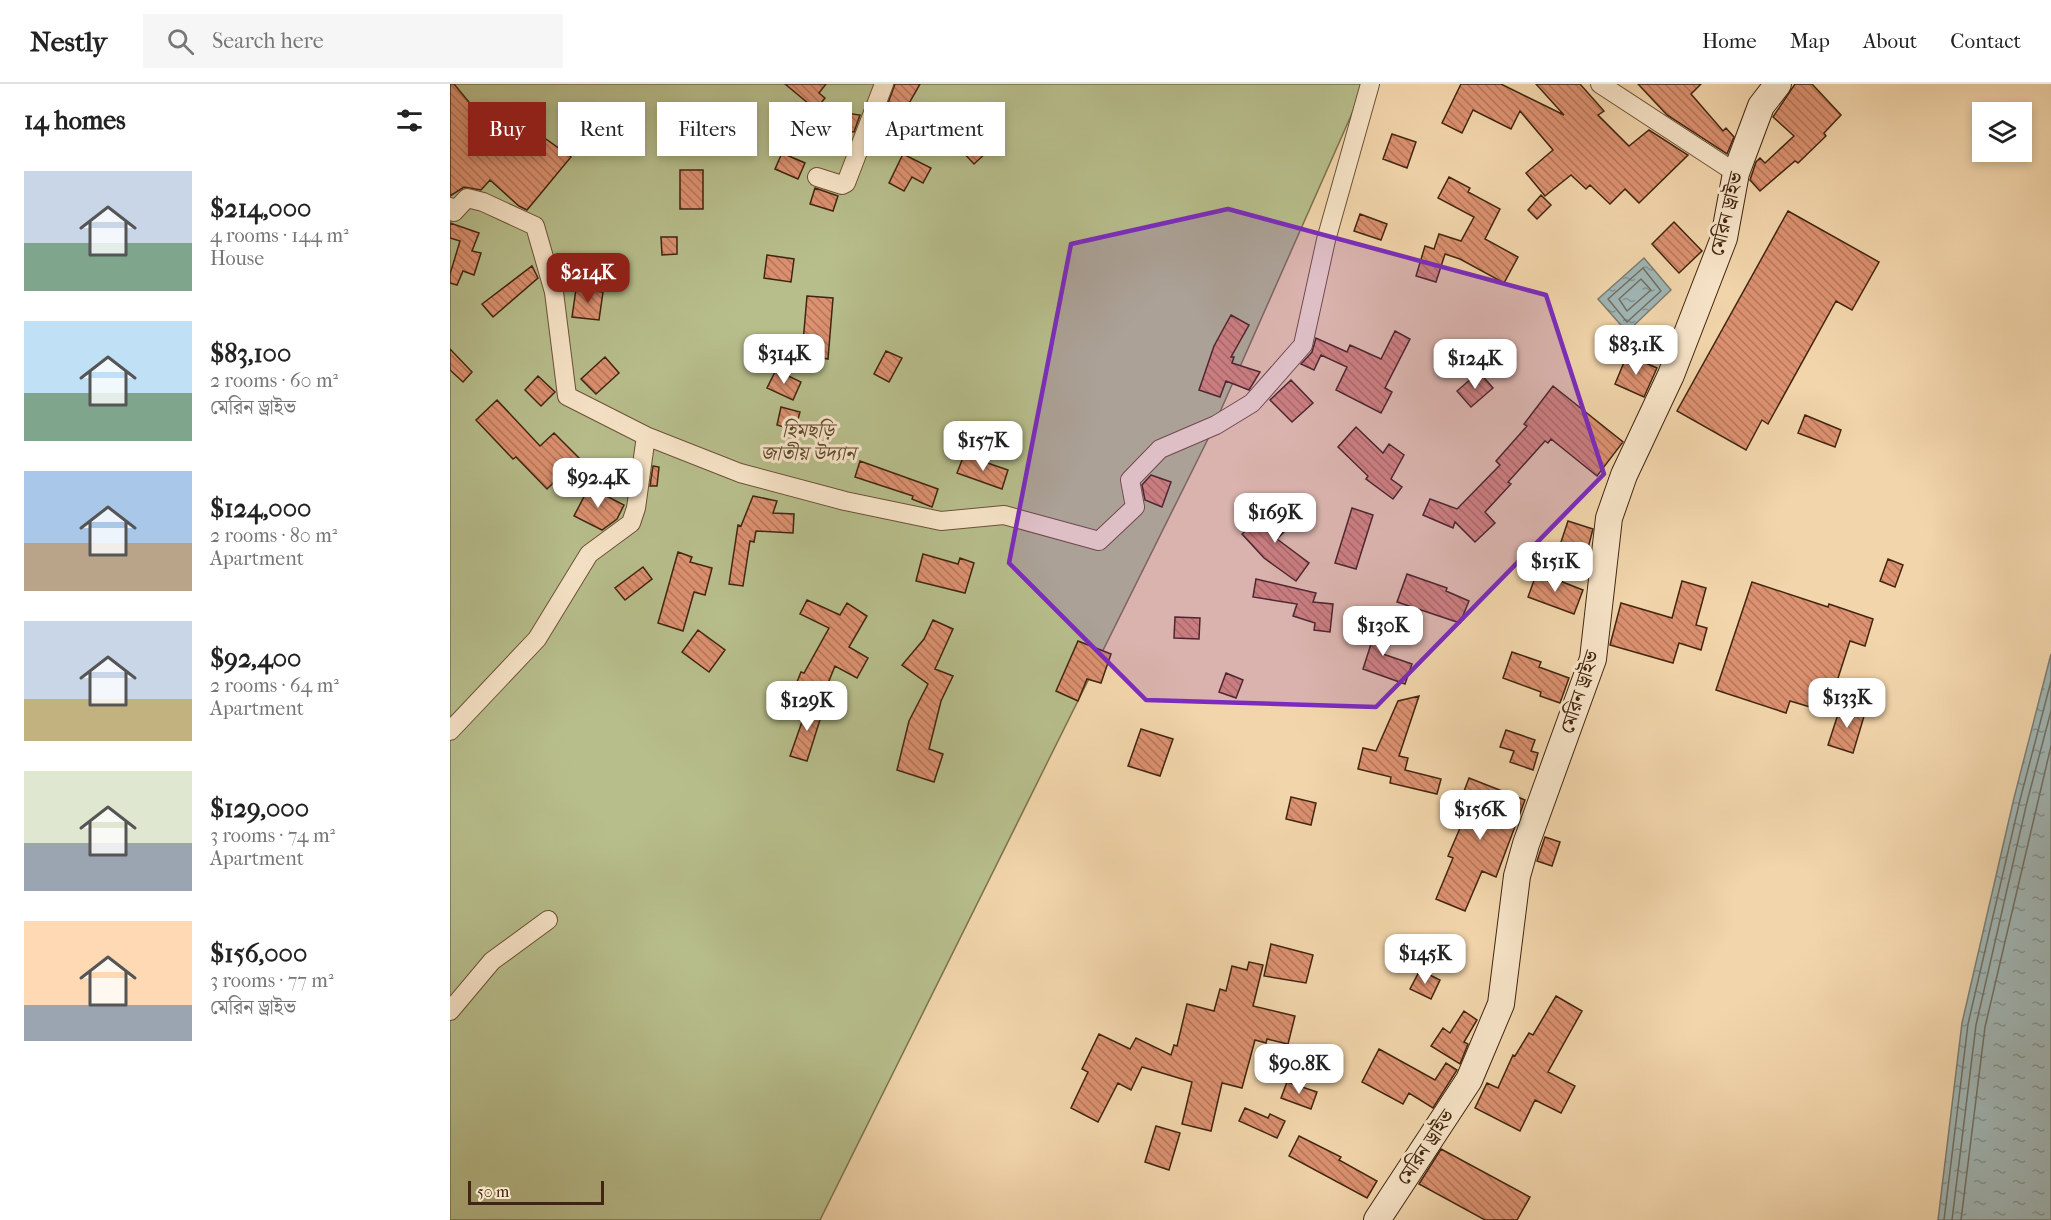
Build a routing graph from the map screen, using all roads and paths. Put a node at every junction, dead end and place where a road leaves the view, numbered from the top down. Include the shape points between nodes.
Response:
1 (884, 84) edge
2 (1370, 84) edge
3 (1600, 84) edge
4 (1778, 84) edge
5 (1736, 173) junction
6 (817, 177) dead end
7 (450, 207) edge
8 (646, 436) junction
9 (450, 731) edge
10 (548, 920) dead end
11 (450, 1011) edge
12 (1377, 1220) edge

1 - 6 street via 846,183
2 - 8 street via 1326,240 1303,345 1252,403 1216,425 1160,449 1130,480 1135,507 1099,541 1004,515 941,521 845,501 740,473
3 - 5 street
4 - 5 main road, মেরিন ড্রাইভ via 1761,106
5 - 12 main road, মেরিন ড্রাইভ via 1724,238 1671,375 1624,475 1609,518 1593,659 1517,876 1501,1004 1469,1080
7 - 8 street via 454,212 467,198 535,226 554,292 567,396
8 - 9 street via 631,523 589,554 537,639
10 - 11 street via 492,962

